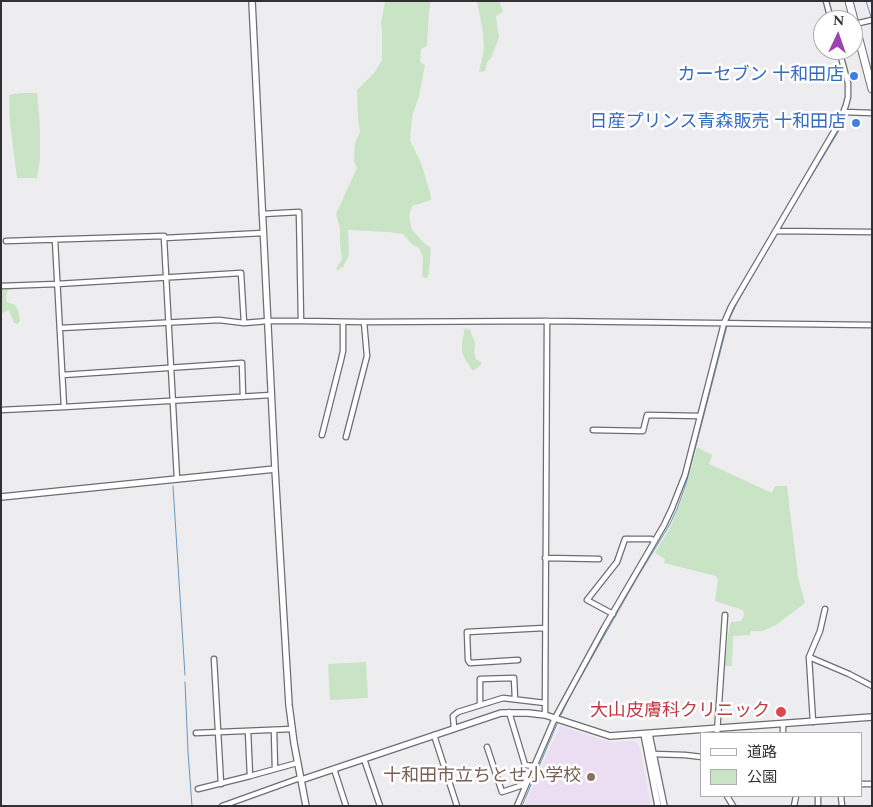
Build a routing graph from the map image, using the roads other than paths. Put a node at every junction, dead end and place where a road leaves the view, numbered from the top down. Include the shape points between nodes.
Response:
1 (252, 1) edge
2 (863, 55) edge
3 (842, 60) edge
4 (872, 89) edge
5 (844, 112) junction
6 (872, 113) edge
7 (262, 214) junction
8 (776, 231) junction
9 (872, 232) edge
10 (263, 233) junction
11 (164, 238) junction
12 (55, 240) junction
13 (6, 241) dead end
14 (165, 278) junction
15 (57, 284) junction
16 (1, 286) edge
17 (268, 321) junction
18 (301, 321) junction
19 (546, 321) junction
20 (343, 322) junction
21 (364, 322) junction
22 (168, 323) junction
23 (244, 323) junction
24 (724, 323) junction
25 (872, 324) edge
26 (60, 328) junction
27 (170, 368) junction
28 (62, 375) junction
29 (271, 395) junction
30 (244, 396) junction
31 (172, 400) junction
32 (64, 407) junction
33 (1, 410) edge
34 (699, 416) junction
35 (593, 430) dead end
36 (322, 435) dead end
37 (346, 437) dead end
38 (275, 469) junction
39 (177, 479) junction
40 (1, 497) edge
41 (655, 541) junction
42 (545, 558) junction
43 (599, 559) dead end
44 (825, 609) dead end
45 (613, 614) junction
46 (725, 615) dead end
47 (544, 628) junction
48 (809, 657) junction
49 (214, 659) dead end
50 (518, 660) dead end
51 (872, 686) edge
52 (515, 699) junction
53 (545, 703) junction
54 (480, 704) junction
55 (509, 712) junction
56 (544, 715) junction
57 (872, 717) edge
58 (555, 718) junction
59 (813, 722) junction
60 (783, 724) junction
61 (454, 728) junction
62 (292, 729) junction
63 (274, 730) junction
64 (248, 731) junction
65 (717, 731) edge
66 (783, 732) edge
67 (196, 733) dead end
68 (219, 733) junction
69 (434, 734) junction
70 (646, 734) junction
71 (488, 747) dead end
72 (653, 754) junction
73 (700, 757) edge
74 (364, 759) junction
75 (297, 763) junction
76 (533, 766) junction
77 (275, 769) junction
78 (334, 770) junction
79 (250, 776) junction
80 (300, 779) junction
81 (221, 784) junction
82 (526, 784) junction
83 (198, 789) dead end
84 (237, 803) edge
85 (222, 806) edge
86 (306, 806) edge
87 (346, 806) edge
88 (380, 806) edge
89 (458, 806) edge
90 (517, 806) edge
91 (658, 806) edge
92 (664, 806) edge

1 - 7 street
2 - 4 main road
3 - 5 street via 848,83
5 - 6 street
5 - 8 street
7 - 10 street
7 - 18 street via 299,212
8 - 9 street
8 - 24 street
10 - 11 street
10 - 17 street
11 - 12 street
11 - 14 street
12 - 13 street
12 - 15 street
14 - 15 street
14 - 22 street
14 - 23 street via 241,274
15 - 16 street
15 - 26 street
17 - 18 street
17 - 23 street
17 - 29 street
18 - 20 street
19 - 21 street
19 - 24 street
19 - 42 street
20 - 21 street
20 - 36 street via 343,351
21 - 37 street via 367,356
22 - 23 street via 219,320
22 - 26 street
22 - 27 street
24 - 25 street
24 - 34 street
26 - 28 street
27 - 28 street
27 - 30 street via 242,363
27 - 31 street
28 - 32 street
29 - 30 street
29 - 38 street
30 - 31 street
31 - 32 street
31 - 39 street
32 - 33 street
34 - 35 street via 647,415 643,430
34 - 41 street via 680,490
38 - 39 street
38 - 62 street
39 - 40 street
41 - 45 street
41 - 45 street via 625,539 617,562 587,600
42 - 43 street
42 - 47 street
44 - 48 street
45 - 58 street
46 - 65 street
47 - 50 street via 467,632 470,663
47 - 53 street
48 - 51 street
48 - 59 street
49 - 68 street
52 - 53 street
52 - 54 street via 503,698
52 - 54 street via 514,678 480,679
53 - 56 street
54 - 61 street via 453,716
55 - 56 street
55 - 61 street
55 - 76 street via 525,765
56 - 58 street
57 - 59 street
58 - 70 street via 610,736
58 - 76 street
59 - 60 street
60 - 65 street
60 - 66 street
61 - 69 street
62 - 63 street
62 - 75 street
63 - 64 street
63 - 77 street
64 - 68 street
64 - 79 street
65 - 70 street
67 - 68 street
68 - 81 street
69 - 74 street
69 - 89 street
70 - 72 street
70 - 91 street
71 - 82 street via 502,792
72 - 73 street
72 - 92 street
74 - 78 street
74 - 88 street
75 - 77 street
75 - 80 street
76 - 82 street
77 - 79 street
78 - 80 street
78 - 87 street
79 - 81 street
80 - 84 street
80 - 86 street
81 - 83 street
82 - 90 street
84 - 85 street

